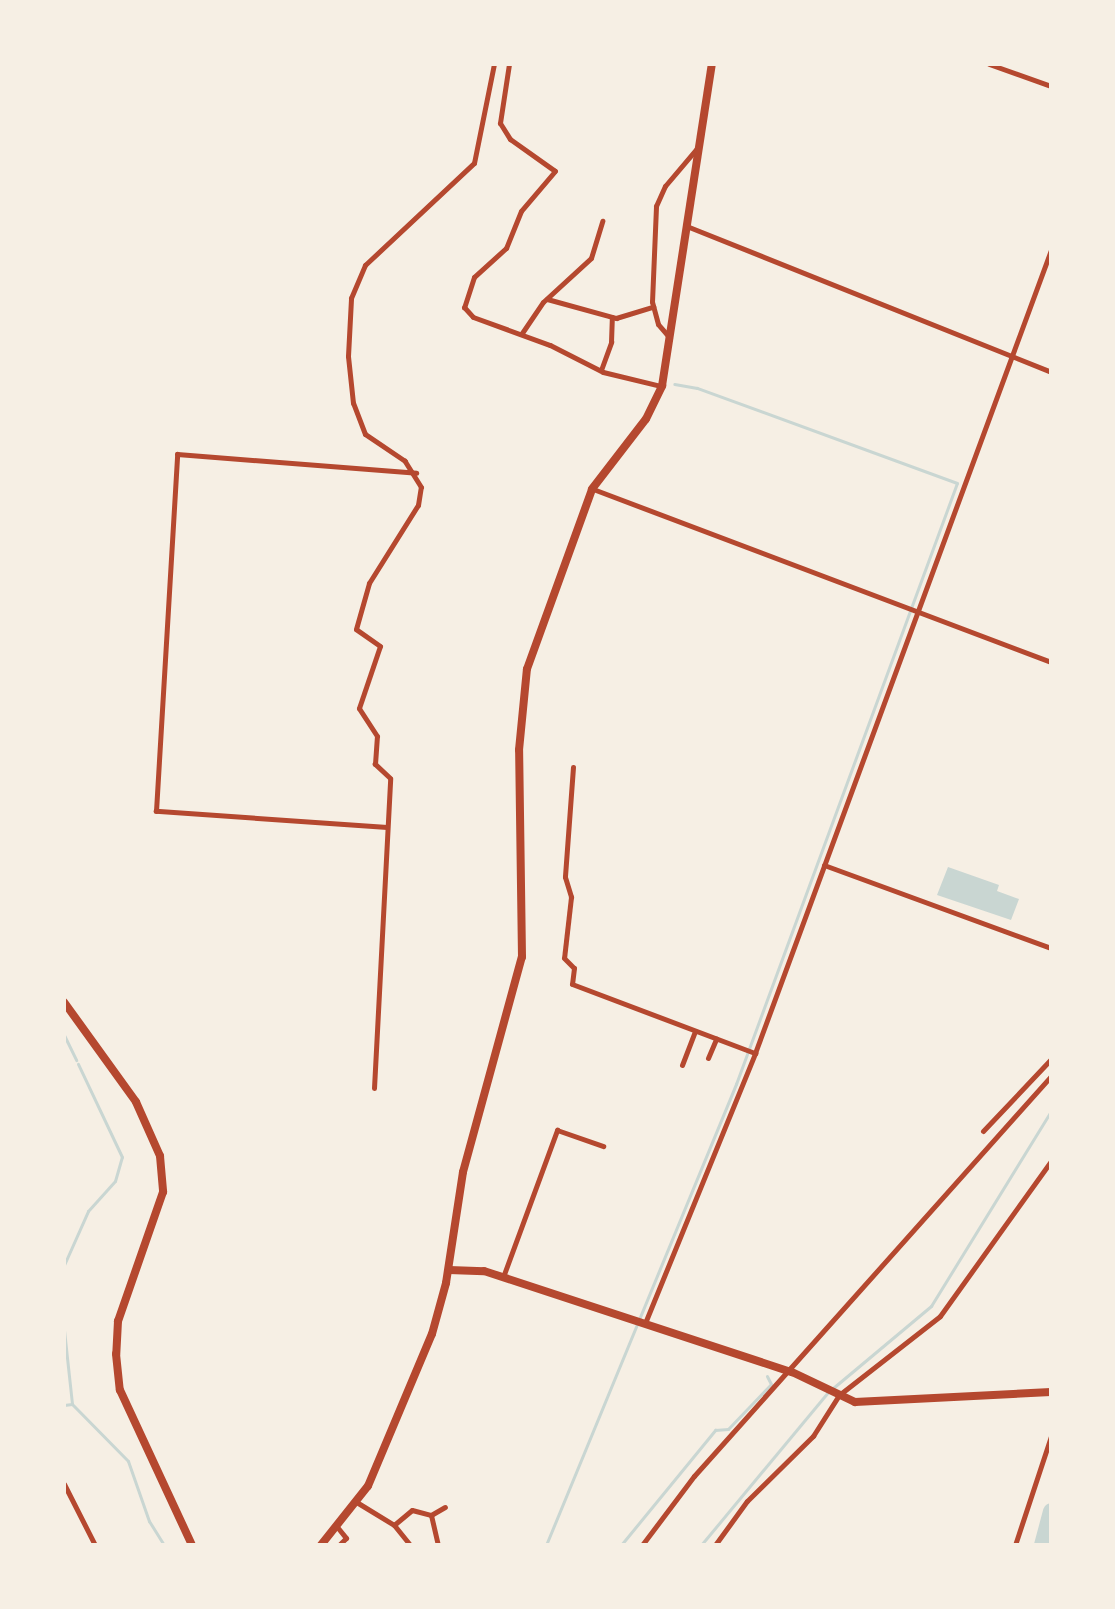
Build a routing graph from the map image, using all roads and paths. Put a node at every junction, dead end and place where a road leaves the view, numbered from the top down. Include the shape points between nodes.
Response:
1 (494, 64) edge
2 (509, 64) edge
3 (712, 64) edge
4 (989, 64) edge
5 (1051, 86) edge
6 (701, 143) junction
7 (602, 221) dead end
8 (689, 227) junction
9 (1051, 250) edge
10 (546, 299) junction
11 (653, 307) junction
12 (612, 317) junction
13 (522, 333) junction
14 (670, 339) junction
15 (1012, 356) junction
16 (601, 371) junction
17 (1051, 372) edge
18 (662, 386) junction
19 (417, 473) junction
20 (592, 489) junction
21 (916, 613) junction
22 (1051, 662) edge
23 (573, 767) dead end
24 (388, 827) junction
25 (824, 865) junction
26 (1051, 948) edge
27 (64, 1002) edge
28 (695, 1031) junction
29 (716, 1039) junction
30 (755, 1053) junction
31 (708, 1058) dead end
32 (1051, 1059) edge
33 (682, 1065) dead end
34 (1051, 1076) edge
35 (374, 1088) dead end
36 (983, 1131) dead end
37 (603, 1146) dead end
38 (1051, 1161) edge
39 (449, 1270) junction
40 (503, 1277) junction
41 (645, 1324) junction
42 (796, 1374) junction
43 (1051, 1392) edge
44 (837, 1395) junction
45 (1051, 1436) edge
46 (64, 1484) edge
47 (358, 1503) junction
48 (445, 1507) dead end
49 (431, 1515) junction
50 (394, 1525) junction
51 (338, 1528) junction
52 (95, 1545) edge
53 (192, 1545) edge
54 (321, 1545) edge
55 (339, 1545) edge
56 (410, 1545) edge
57 (438, 1545) edge
58 (642, 1545) edge
59 (715, 1545) edge
60 (1015, 1545) edge

1 - 19 street via 474,163 365,265 351,298 348,356 353,403 375,445
2 - 13 street via 500,123 510,139 555,171 521,211 506,248 474,277 462,301 473,317
3 - 6 main road
4 - 5 street
6 - 8 main road
6 - 11 street via 665,186 656,206
7 - 10 street via 591,258
8 - 14 main road
8 - 15 street
9 - 15 street
10 - 12 street
10 - 13 street
11 - 12 street
11 - 14 street
12 - 16 street via 611,342
13 - 16 street
14 - 18 main road
15 - 17 street
15 - 21 street
16 - 18 street
18 - 20 main road via 646,419
19 - 24 street via 418,505 369,583 356,629 380,646 359,708 377,736 375,764 390,778
19 - 24 street via 177,454 156,811
20 - 21 street
20 - 39 main road via 527,669 519,750 522,957 463,1172
21 - 22 street
21 - 25 street
23 - 28 street via 565,877 571,897 564,958 574,968 572,984
24 - 35 street
25 - 26 street
25 - 30 street
27 - 53 main road via 136,1102 160,1156 163,1192 118,1321 116,1354 120,1390
28 - 29 street
28 - 33 street
29 - 30 street
29 - 31 street
30 - 41 street
32 - 36 street
34 - 42 street via 918,1220
37 - 40 street via 557,1130
38 - 44 street via 940,1316
39 - 40 main road
39 - 47 main road via 407,1399
40 - 41 main road
41 - 42 main road
42 - 44 main road
42 - 58 street via 694,1476
43 - 44 main road via 855,1402
44 - 59 street via 813,1436 747,1501
45 - 60 street
46 - 52 street
47 - 50 street
47 - 51 main road
48 - 49 street
49 - 50 street via 412,1510
49 - 57 street
50 - 56 street
51 - 54 main road
51 - 55 street via 346,1538

